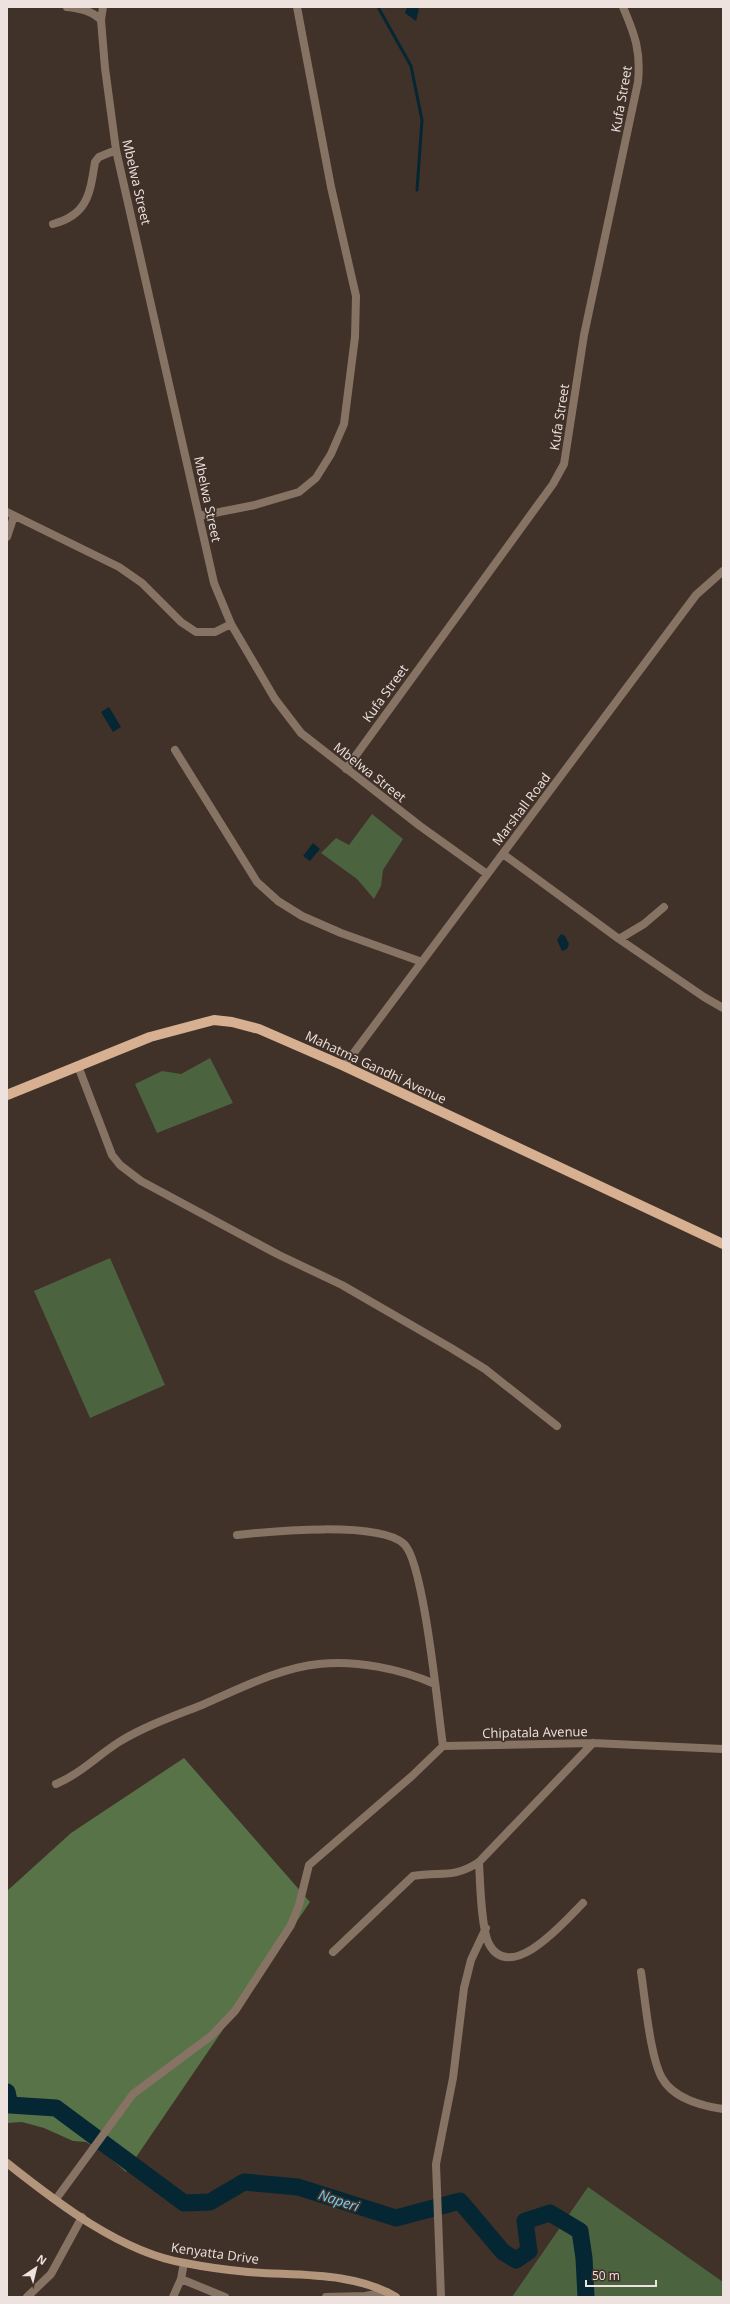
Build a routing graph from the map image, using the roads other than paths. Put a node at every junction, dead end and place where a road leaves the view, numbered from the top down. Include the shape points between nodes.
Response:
1 (67, 7) edge
2 (103, 7) edge
3 (297, 7) edge
4 (623, 7) edge
5 (101, 20) junction
6 (116, 150) junction
7 (52, 224) dead end
8 (11, 514) edge
9 (199, 516) junction
10 (7, 537) edge
11 (723, 571) edge
12 (230, 624) junction
13 (174, 750) dead end
14 (346, 769) junction
15 (503, 854) junction
16 (487, 874) junction
17 (664, 908) dead end
18 (619, 940) junction
19 (422, 962) junction
20 (723, 1008) edge
21 (78, 1066) junction
22 (344, 1066) junction
23 (7, 1095) edge
24 (723, 1244) edge
25 (558, 1426) dead end
26 (237, 1535) dead end
27 (436, 1684) junction
28 (593, 1743) junction
29 (443, 1746) junction
30 (723, 1749) edge
31 (56, 1784) dead end
32 (479, 1862) junction
33 (583, 1903) dead end
34 (486, 1928) junction
35 (332, 1952) dead end
36 (641, 1972) dead end
37 (723, 2109) edge
38 (7, 2163) edge
39 (56, 2199) junction
40 (82, 2217) junction
41 (184, 2263) junction
42 (181, 2279) junction
43 (387, 2292) junction
44 (27, 2297) edge
45 (173, 2297) edge
46 (224, 2297) edge
47 (326, 2297) edge
48 (396, 2297) edge
49 (441, 2297) edge

1 - 5 street via 86,10
2 - 5 street, Mbelwa Street
3 - 9 street via 331,187 356,296 344,424 331,454 316,478 299,492 255,505
4 - 14 street, Kufa Street via 640,61 638,82 584,335 564,464 553,484
5 - 6 street, Mbelwa Street
6 - 7 street via 99,157 95,162 88,196 82,207 68,218
6 - 9 street, Mbelwa Street
8 - 10 street
8 - 12 street via 119,567 142,583 181,622 196,632 216,632
9 - 12 street, Mbelwa Street via 214,583
11 - 15 street, Marshall Road via 696,595
12 - 14 street, Mbelwa Street via 288,719 301,733
13 - 19 street via 257,882 278,902 341,933
14 - 16 street, Mbelwa Street
15 - 16 street, Marshall Road
15 - 18 street
16 - 19 street, Marshall Road
17 - 18 street
18 - 20 street
19 - 22 street, Marshall Road
21 - 22 main road, Mahatma Gandhi Avenue via 150,1037 214,1020 260,1029
21 - 23 main road, Mahatma Gandhi Avenue
21 - 25 street via 112,1155 120,1165 141,1181 407,1322 485,1369
22 - 24 main road, Mahatma Gandhi Avenue
26 - 27 street via 308,1529 386,1534 401,1542 410,1552 414,1562
27 - 29 street
27 - 31 street via 423,1678 372,1667 320,1664 295,1669 261,1680 151,1726 120,1742 70,1778
28 - 29 street, Chipatala Avenue
28 - 30 street, Chipatala Avenue
28 - 32 street
29 - 39 street via 309,1865 291,1925 235,2011 211,2036 133,2094
32 - 34 street via 481,1901
32 - 35 street via 453,1874 413,1876
33 - 34 street via 534,1949 520,1956 506,1956 493,1950 488,1943
34 - 49 street via 471,1960 464,1988 453,2078 436,2164
36 - 37 street via 656,2062 662,2078 672,2089 691,2101
38 - 39 main road, Kenyatta Drive
39 - 40 main road, Kenyatta Drive
40 - 41 main road, Kenyatta Drive via 138,2249
40 - 44 street via 51,2274
41 - 42 street
41 - 43 main road, Kenyatta Drive via 247,2272 348,2279
42 - 45 street
42 - 46 street
43 - 47 street via 366,2296
43 - 48 main road, Kenyatta Drive

